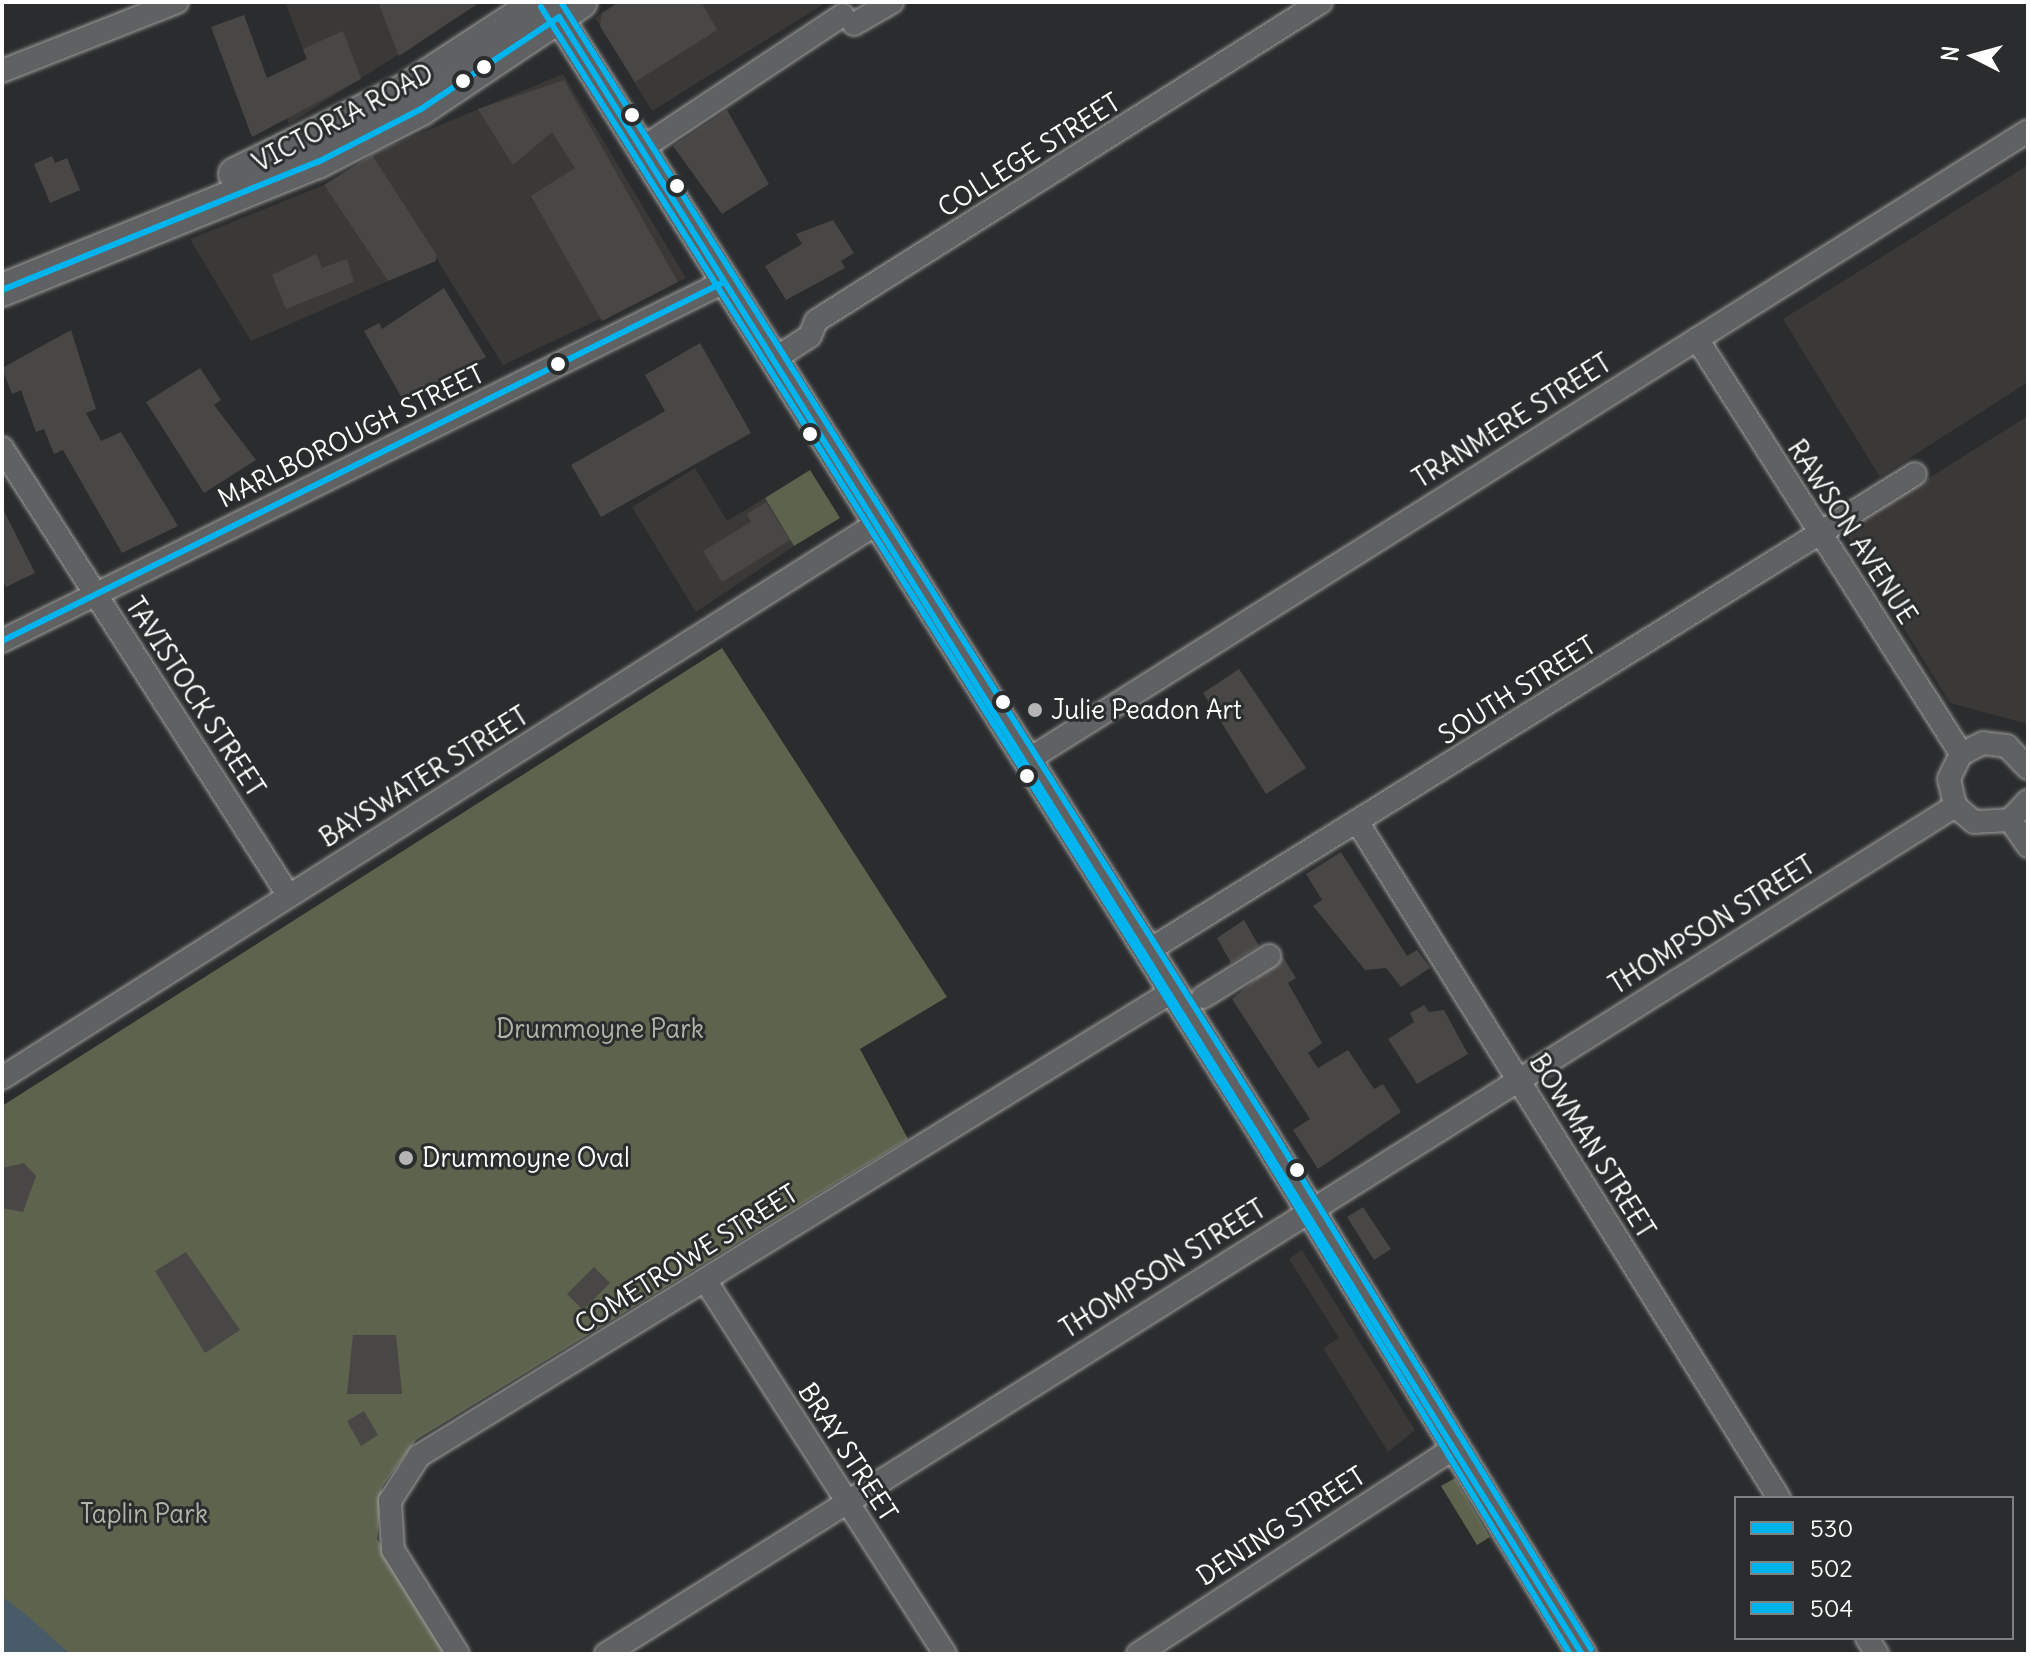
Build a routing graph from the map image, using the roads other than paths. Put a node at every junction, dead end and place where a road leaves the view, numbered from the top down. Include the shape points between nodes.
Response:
1 (177, 2) edge
2 (892, 2) edge
3 (1321, 2) edge
4 (557, 6) edge
5 (2, 71) edge
6 (2028, 131) edge
7 (641, 149) junction
8 (2, 267) edge
9 (724, 282) junction
10 (2, 290) edge
11 (1697, 339) junction
12 (773, 360) junction
13 (2, 448) edge
14 (1915, 474) dead end
15 (876, 524) junction
16 (1820, 533) junction
17 (96, 594) junction
18 (2, 641) edge
19 (1961, 754) junction
20 (1028, 760) junction
21 (2027, 764) edge
22 (2028, 801) edge
23 (1955, 806) junction
24 (1358, 823) junction
25 (2019, 833) edge
26 (289, 896) junction
27 (1148, 951) junction
28 (1269, 956) dead end
29 (1173, 991) junction
30 (1203, 997) dead end
31 (2, 1078) edge
32 (1517, 1078) junction
33 (1307, 1207) junction
34 (705, 1280) junction
35 (1456, 1447) junction
36 (1778, 1496) edge
37 (846, 1503) junction
38 (458, 1654) edge
39 (606, 1654) edge
40 (945, 1654) edge
41 (1138, 1654) edge
42 (1582, 1654) edge

1 - 5 street
2 - 7 street via 849,20 724,93
3 - 12 street, COLLEGE STREET via 816,321 810,336
4 - 7 main road
4 - 8 highway, VICTORIA ROAD via 343,124
4 - 10 highway, VICTORIA ROAD via 421,109 318,162
6 - 11 street, TRANMERE STREET
7 - 9 main road
9 - 12 main road
9 - 17 street, MARLBOROUGH STREET
11 - 16 street, RAWSON AVENUE
11 - 20 street, TRANMERE STREET
12 - 15 main road
13 - 17 street, TAVISTOCK STREET
14 - 16 street, SOUTH STREET
15 - 20 main road
15 - 26 street, BAYSWATER STREET
16 - 19 street, RAWSON AVENUE
16 - 24 street, SOUTH STREET
17 - 18 street, MARLBOROUGH STREET
17 - 26 street, TAVISTOCK STREET
19 - 21 street via 1995,743
19 - 23 street via 1949,779
20 - 27 main road
22 - 25 street
23 - 25 street via 1986,825
23 - 32 street, THOMPSON STREET
24 - 27 street, SOUTH STREET
24 - 32 street, BOWMAN STREET
26 - 31 street, BAYSWATER STREET
27 - 29 main road
28 - 30 street
29 - 33 main road
29 - 34 street, COMETROWE STREET
32 - 33 street, THOMPSON STREET
32 - 36 street, BOWMAN STREET
33 - 35 main road
33 - 37 street, THOMPSON STREET
34 - 37 street, BRAY STREET
34 - 38 street, COMETROWE STREET via 419,1456 390,1501 393,1550
35 - 41 street, DENING STREET
35 - 42 main road
37 - 39 street, THOMPSON STREET
37 - 40 street, BRAY STREET

